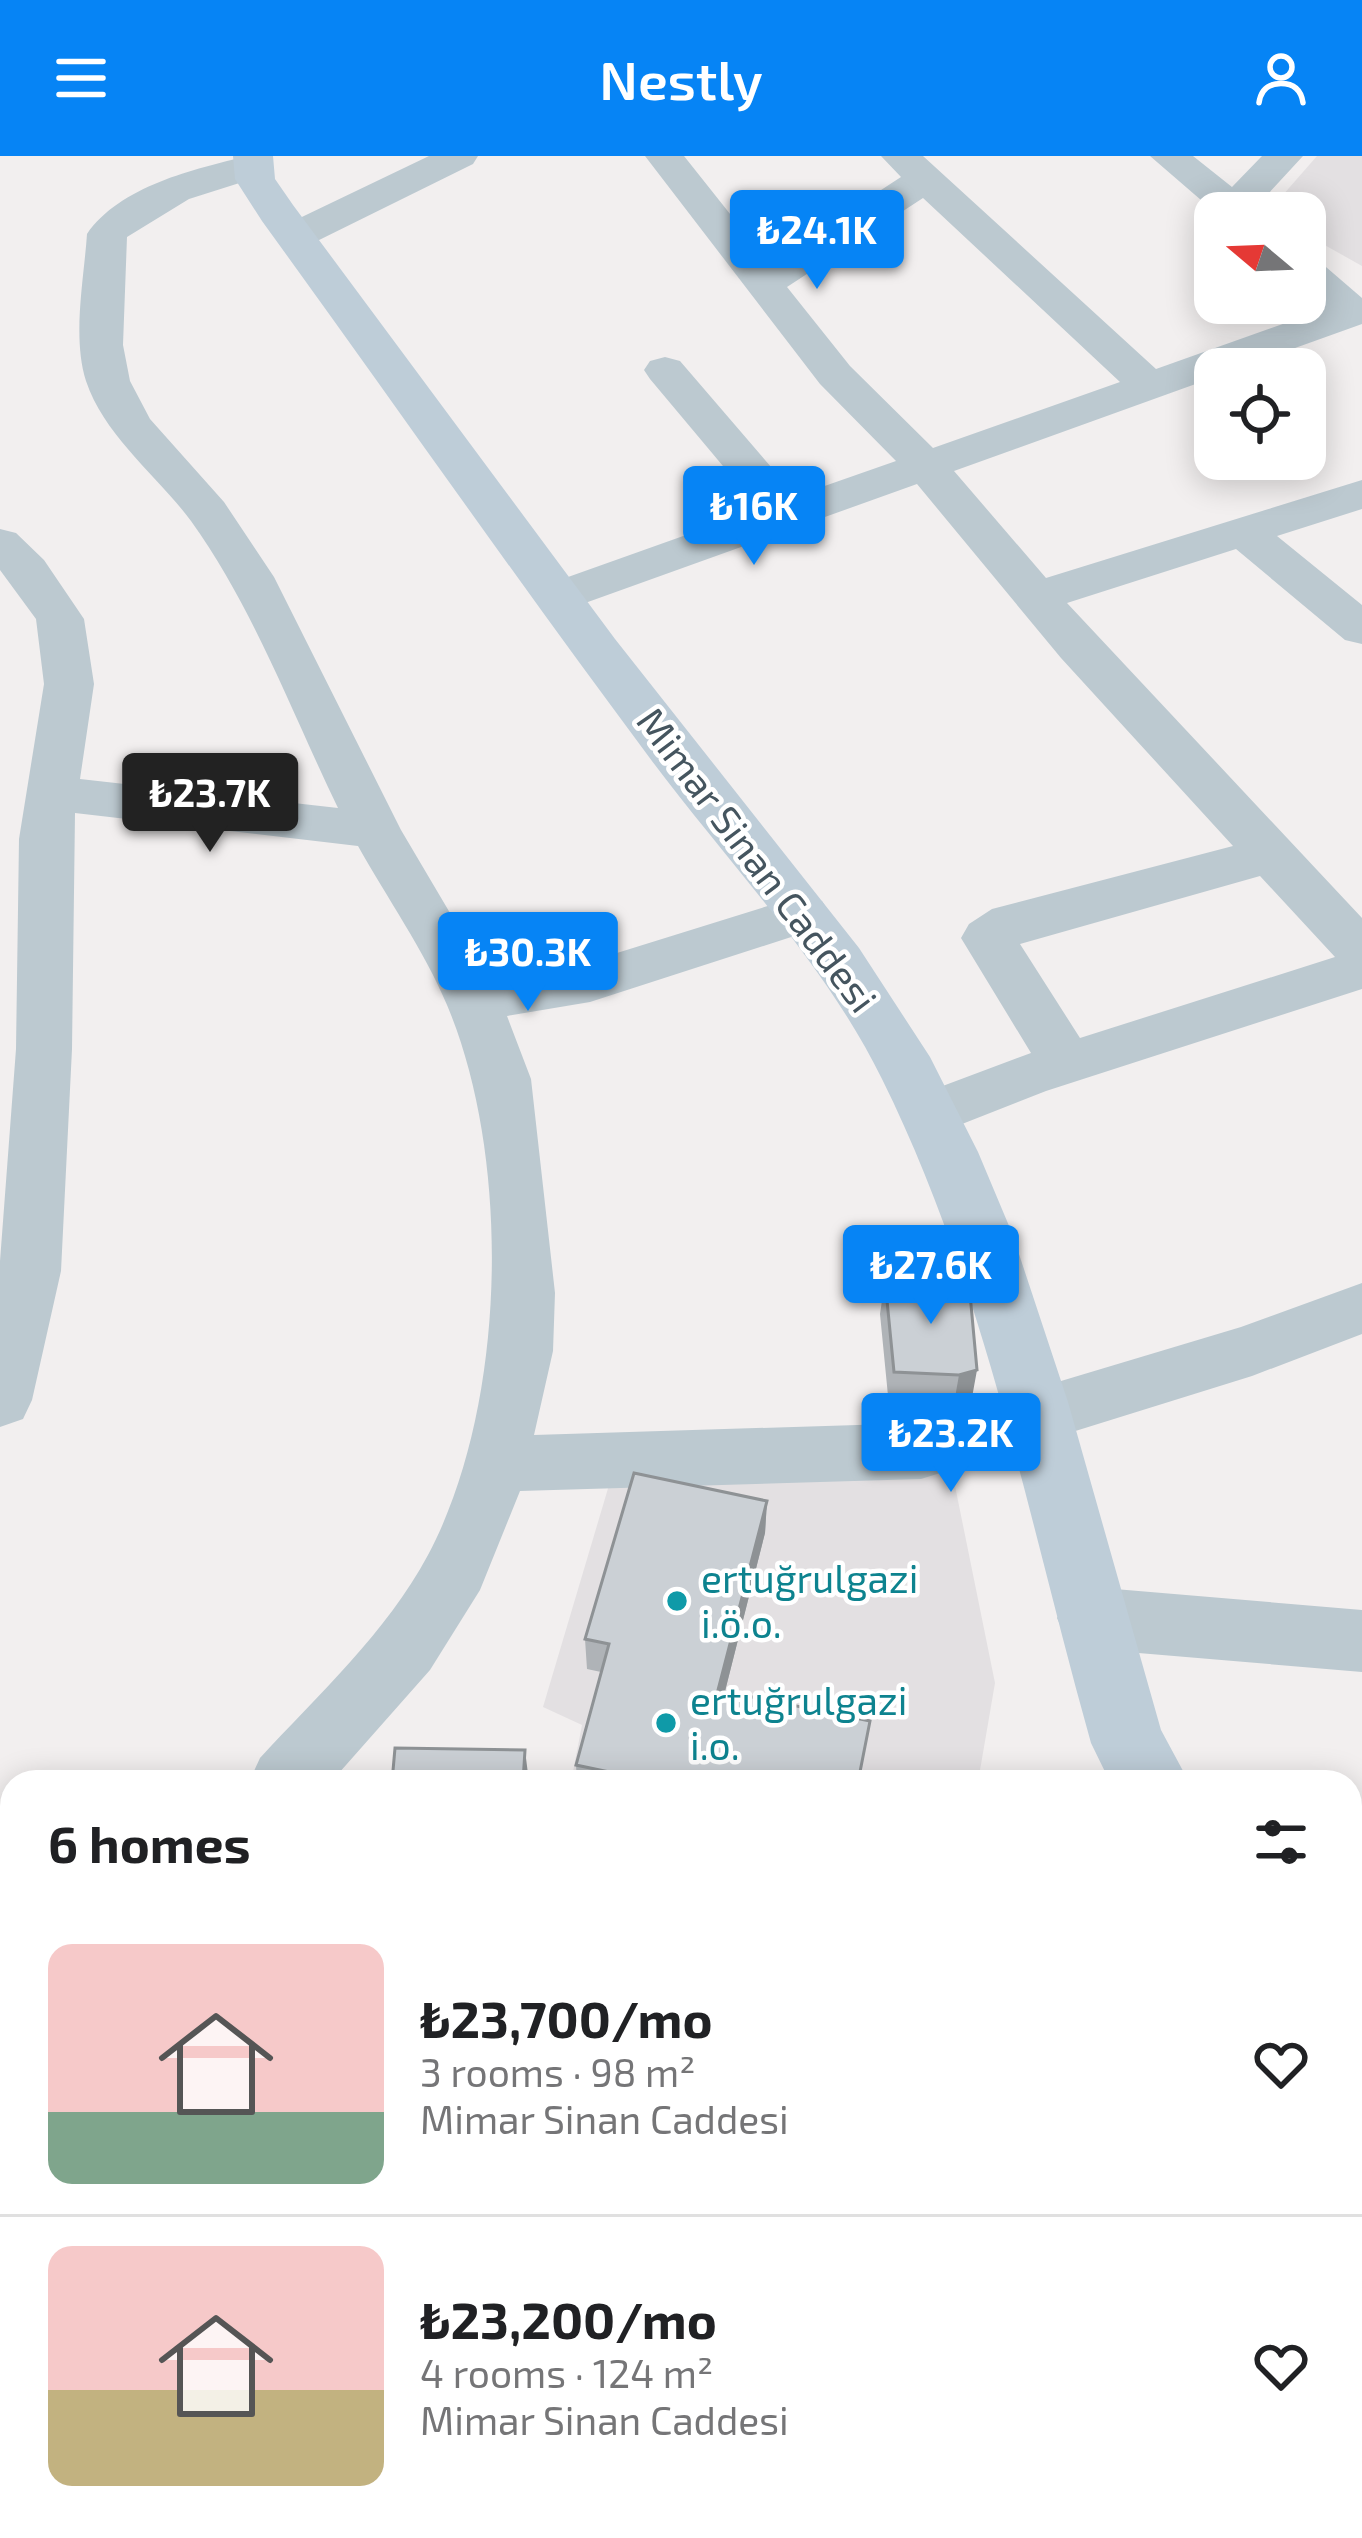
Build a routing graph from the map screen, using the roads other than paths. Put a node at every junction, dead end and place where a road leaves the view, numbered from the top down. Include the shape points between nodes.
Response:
1 (163, 156) edge
2 (459, 156) edge
3 (664, 156) edge
4 (1169, 156) edge
5 (1284, 156) edge
6 (253, 161) edge
7 (912, 168) edge
8 (194, 184) junction
9 (1215, 192) edge
10 (1253, 192) edge
11 (295, 236) junction
12 (762, 285) junction
13 (1326, 287) edge
14 (1359, 314) edge
15 (664, 370) dead end
16 (1150, 386) junction
17 (928, 468) junction
18 (1362, 494) edge
19 (786, 513) junction
20 (1245, 533) junction
21 (0, 543) edge
22 (557, 597) junction
23 (1036, 597) junction
24 (1362, 629) edge
25 (55, 794) junction
26 (374, 830) junction
27 (1268, 854) junction
28 (803, 914) junction
29 (1362, 952) edge
30 (1362, 969) edge
31 (475, 1002) junction
32 (22, 1046) edge
33 (1066, 1063) junction
34 (929, 1115) junction
35 (1362, 1308) edge
36 (0, 1400) edge
37 (1040, 1417) junction
38 (494, 1464) junction
39 (1091, 1618) junction
40 (1362, 1641) edge
41 (296, 1770) edge
42 (1144, 1770) edge

1 - 8 street
2 - 11 street
3 - 12 street
4 - 9 street
5 - 10 street
6 - 8 street
6 - 11 street, Mimar Sinan Caddesi via 256,179
7 - 12 street
7 - 16 street
8 - 26 street via 107,234 108,381 130,424 208,512 250,577
11 - 22 street, Mimar Sinan Caddesi
12 - 17 street via 835,375
13 - 14 street
14 - 16 street
15 - 19 street
16 - 17 street
17 - 19 street
17 - 23 street
18 - 20 street
19 - 22 street
20 - 23 street
20 - 24 street
21 - 25 street via 60,619 69,684
22 - 28 street, Mimar Sinan Caddesi
23 - 27 street
25 - 26 street
25 - 32 street
26 - 31 street
27 - 29 street
27 - 33 street via 1011,922 988,938
28 - 31 street via 590,982
28 - 34 street, Mimar Sinan Caddesi via 846,967
30 - 33 street
31 - 38 street via 502,1079 524,1293 521,1351
32 - 36 street via 30,1271
33 - 34 street
34 - 37 street, Mimar Sinan Caddesi
35 - 37 street
37 - 38 street via 921,1451
37 - 39 street, Mimar Sinan Caddesi
38 - 41 street via 456,1569 406,1648
39 - 40 street
39 - 42 street, Mimar Sinan Caddesi via 1128,1743

